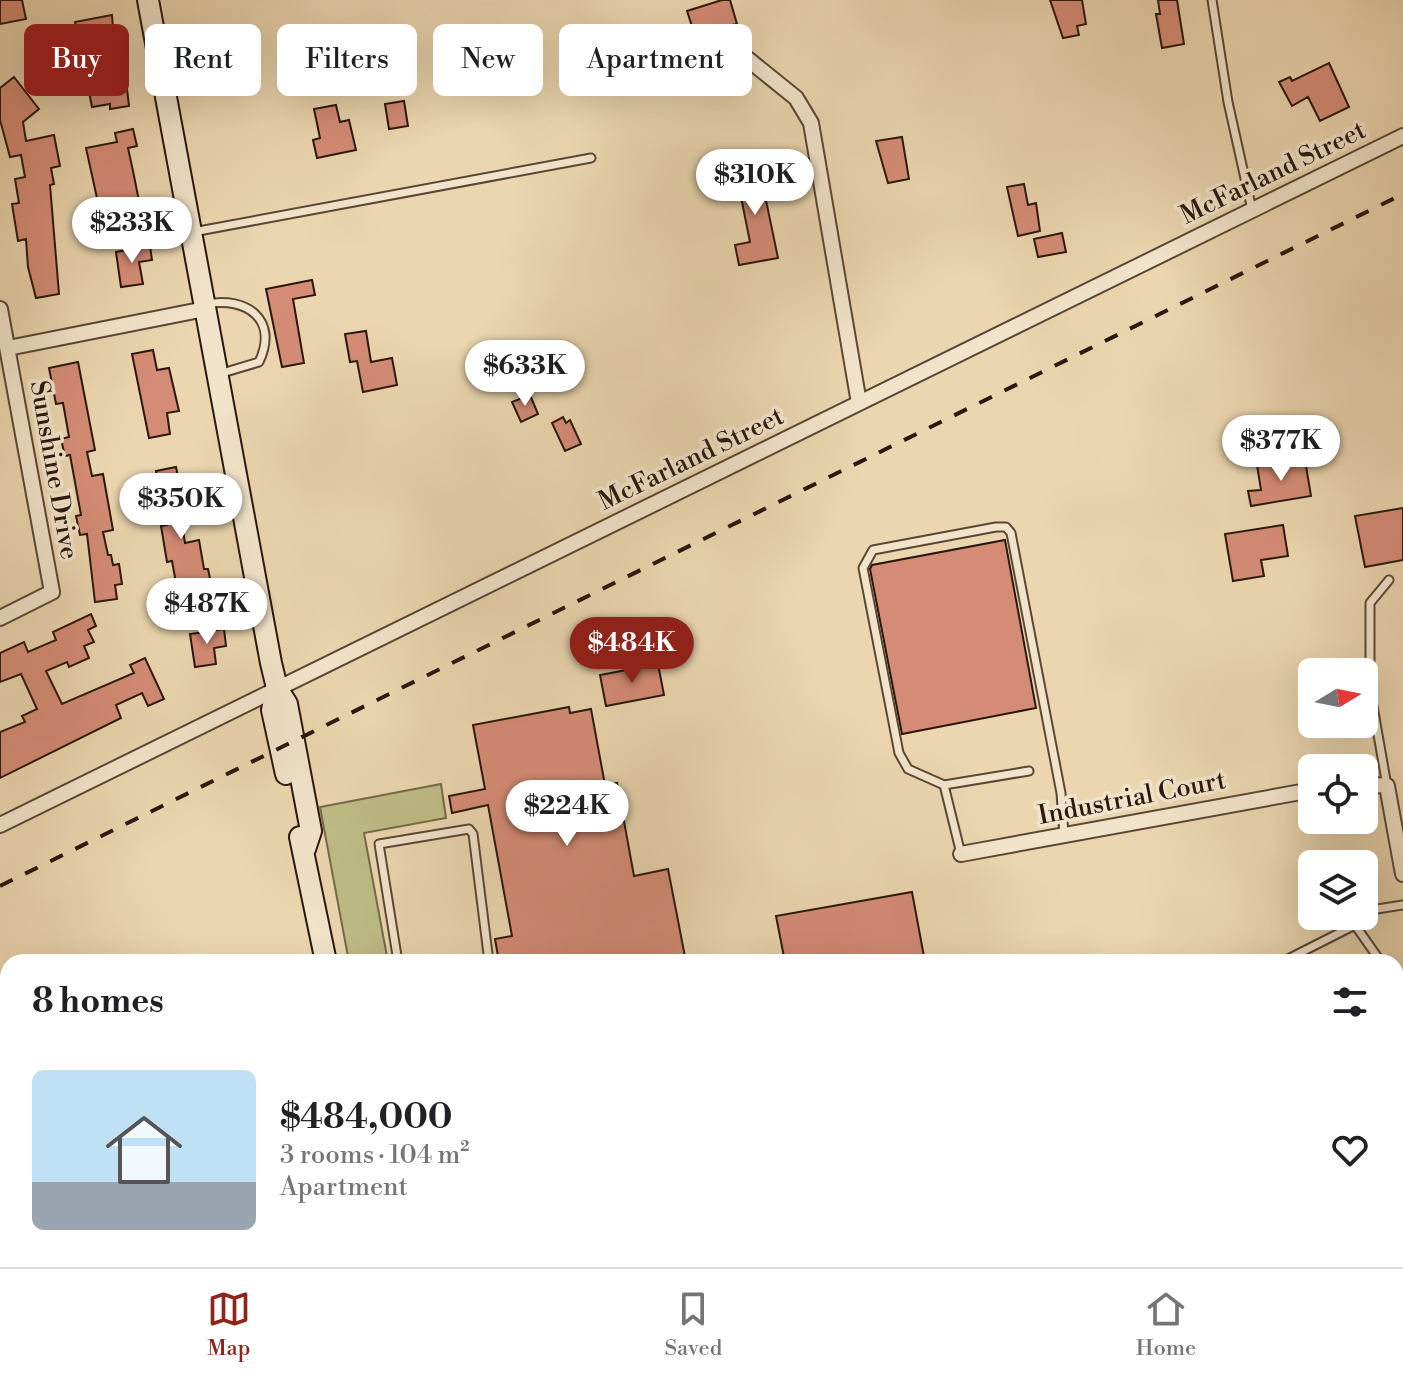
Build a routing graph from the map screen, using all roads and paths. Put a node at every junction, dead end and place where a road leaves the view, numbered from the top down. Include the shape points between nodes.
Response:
1 (148, 0) edge
2 (1212, 0) edge
3 (752, 62) edge
4 (1403, 136) edge
5 (591, 158) dead end
6 (1252, 210) junction
7 (191, 233) junction
8 (204, 306) junction
9 (0, 309) edge
10 (8, 348) junction
11 (217, 375) junction
12 (859, 403) junction
13 (1389, 580) dead end
14 (0, 618) edge
15 (277, 688) junction
16 (1029, 771) dead end
17 (944, 785) junction
18 (1378, 785) edge
19 (1387, 786) junction
20 (1298, 793) edge
21 (0, 825) edge
22 (1064, 835) junction
23 (961, 854) joint
24 (1403, 874) edge
25 (1403, 905) edge
26 (1378, 909) edge
27 (1345, 930) edge
28 (1359, 930) edge
29 (325, 954) edge
30 (397, 954) edge
31 (488, 954) edge
32 (1298, 954) edge
33 (1375, 954) edge

1 - 7 street
2 - 6 lane
3 - 12 street via 796,98 811,123
4 - 6 street, McFarland Street
5 - 7 lane
6 - 12 street, McFarland Street
7 - 8 street
8 - 10 street
8 - 11 street
8 - 11 lane via 228,299 242,303 251,308 264,334 259,362
9 - 10 street, Sunshine Drive
10 - 14 street, Sunshine Drive via 52,592
11 - 15 street
12 - 15 street, McFarland Street
13 - 19 lane via 1370,603 1370,689
15 - 21 street, McFarland Street
15 - 29 street via 272,710 287,743
16 - 17 lane
17 - 22 lane via 908,769 899,753 863,568 873,550 1006,527 1061,793
17 - 23 lane
18 - 19 street
19 - 24 street
20 - 22 street, Industrial Court
22 - 23 street, Industrial Court
25 - 26 lane
27 - 32 lane
28 - 33 lane
30 - 31 lane via 379,844 469,829

